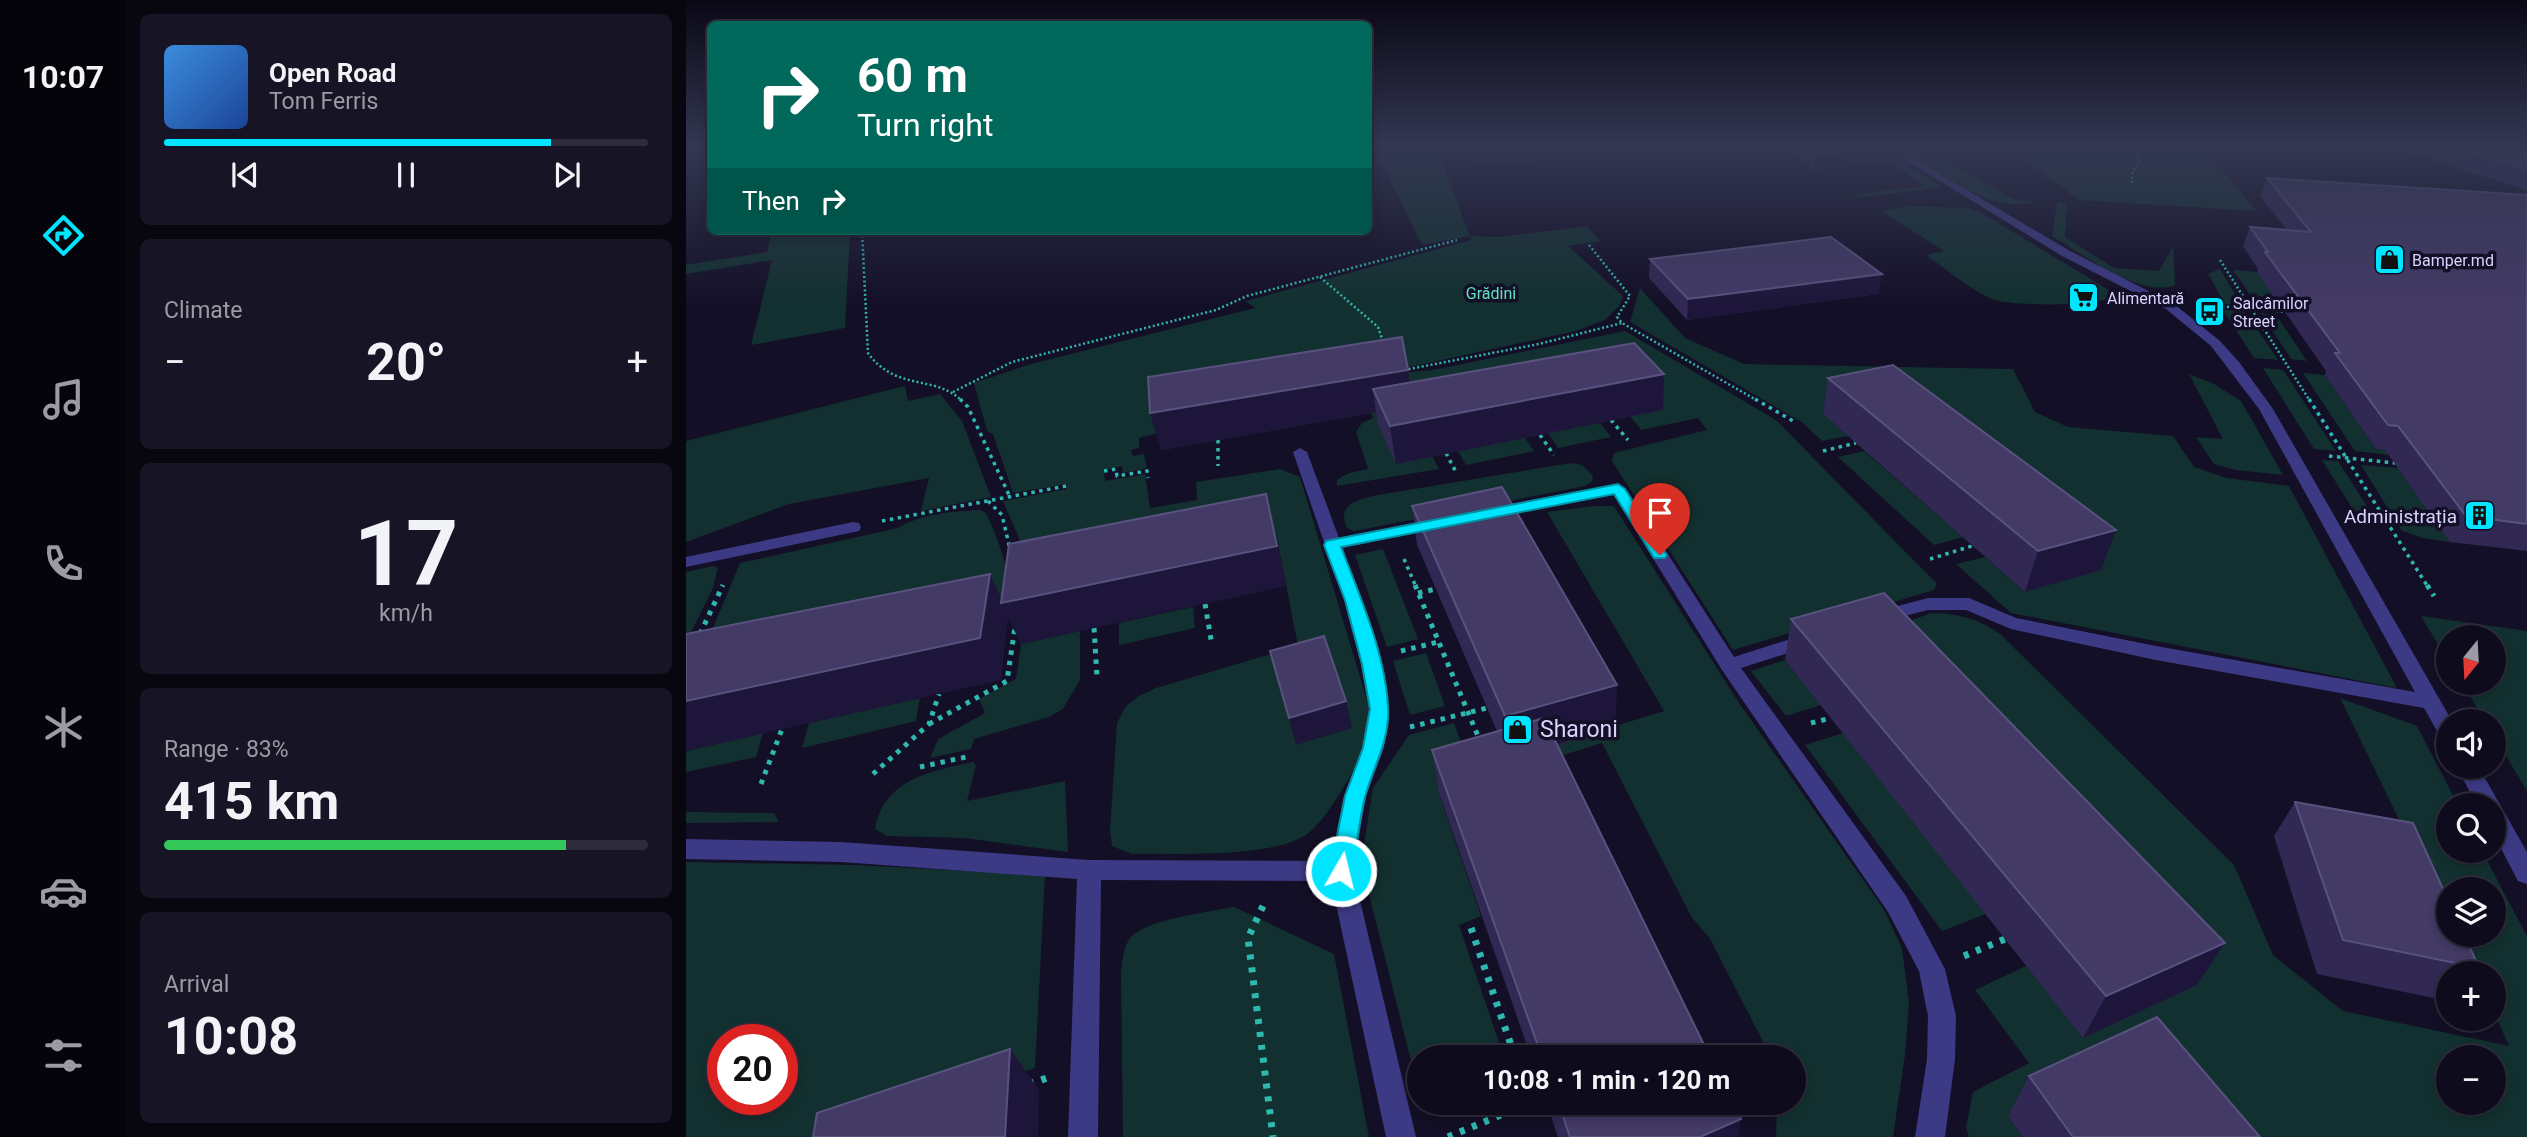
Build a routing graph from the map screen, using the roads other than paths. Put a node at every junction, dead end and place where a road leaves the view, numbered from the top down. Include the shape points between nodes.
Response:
1 (1971, 199) edge
2 (1300, 452) dead end
3 (1482, 514) edge
4 (1457, 519) edge
5 (853, 527) road end
6 (1332, 545) junction
7 (686, 562) edge
8 (1859, 622) edge
9 (1833, 631) edge
10 (1729, 665) junction
11 (2431, 702) junction
12 (2436, 711) edge
13 (2506, 836) edge
14 (686, 849) edge
15 (1089, 870) junction
16 (1341, 871) junction
17 (2527, 874) edge
18 (1083, 1137) edge
19 (1401, 1137) edge
20 (1930, 1137) edge

1 - 11 street via 2128,288 2163,302 2219,346 2261,397
2 - 6 street
3 - 10 street via 1618,489
4 - 6 street
5 - 7 street
6 - 16 street via 1353,600 1379,709
8 - 11 street via 1928,604 1969,604 2011,623
9 - 10 street
10 - 20 street via 1897,904 1932,969 1942,1016
11 - 12 street
13 - 17 street
14 - 15 street via 841,852
15 - 16 street
15 - 18 street
16 - 19 street

